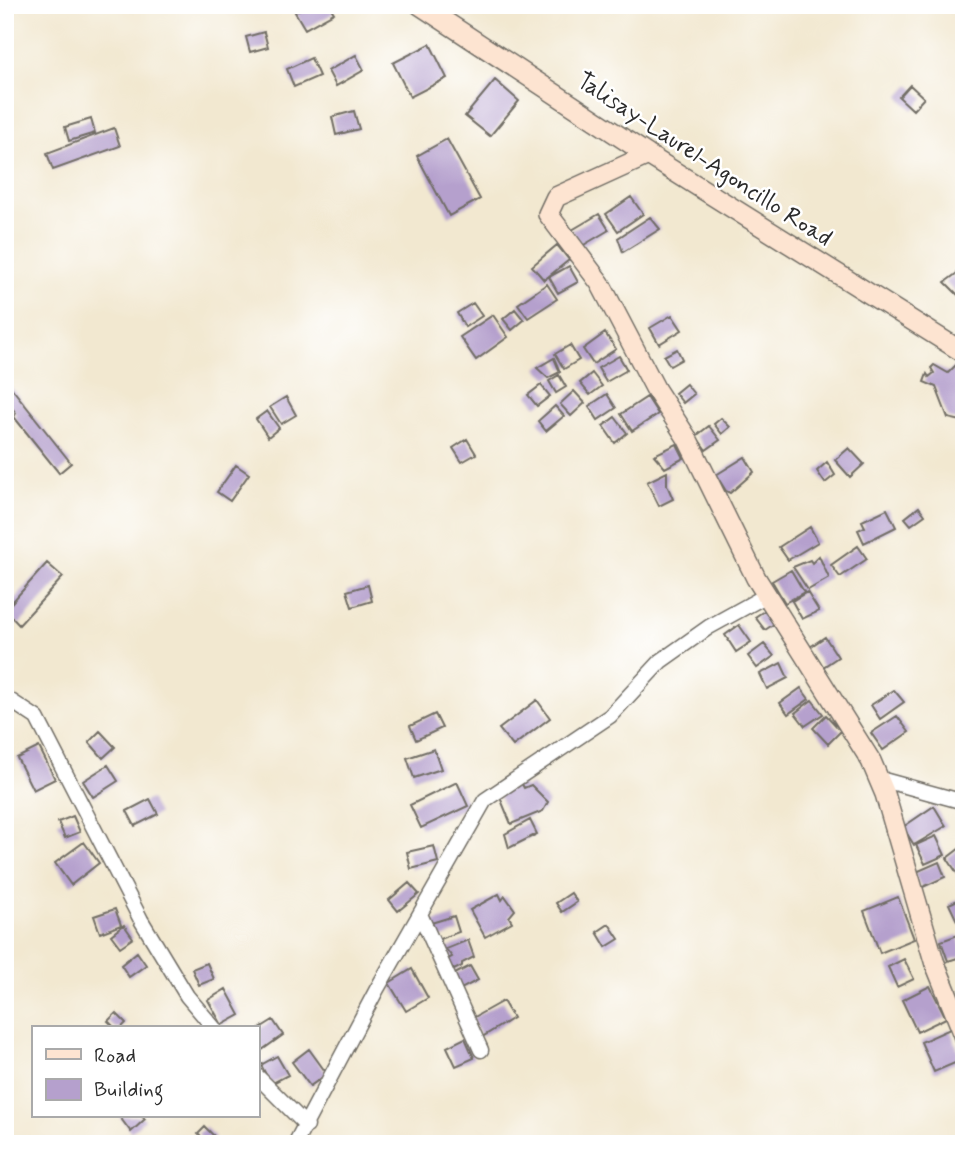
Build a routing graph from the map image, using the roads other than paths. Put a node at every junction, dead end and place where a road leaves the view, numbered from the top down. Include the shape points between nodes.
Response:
1 (419, 5) edge
2 (648, 155) junction
3 (964, 353) edge
4 (767, 595) junction
5 (5, 697) edge
6 (880, 779) junction
7 (964, 802) edge
8 (420, 914) junction
9 (212, 1026) edge
10 (964, 1035) edge
11 (481, 1050) dead end
12 (259, 1078) edge
13 (307, 1126) junction
14 (295, 1144) edge

1 - 2 street, Talisay-Laurel-Agoncillo Road
2 - 3 street, Talisay-Laurel-Agoncillo Road
2 - 4 street via 555,197 548,214 600,283 656,390 687,438
4 - 6 street
4 - 8 street via 661,661 610,716 485,800
5 - 9 street via 37,718 141,920 187,996
6 - 7 street
6 - 10 street via 934,961
8 - 11 street
8 - 13 street
12 - 13 street
13 - 14 street

